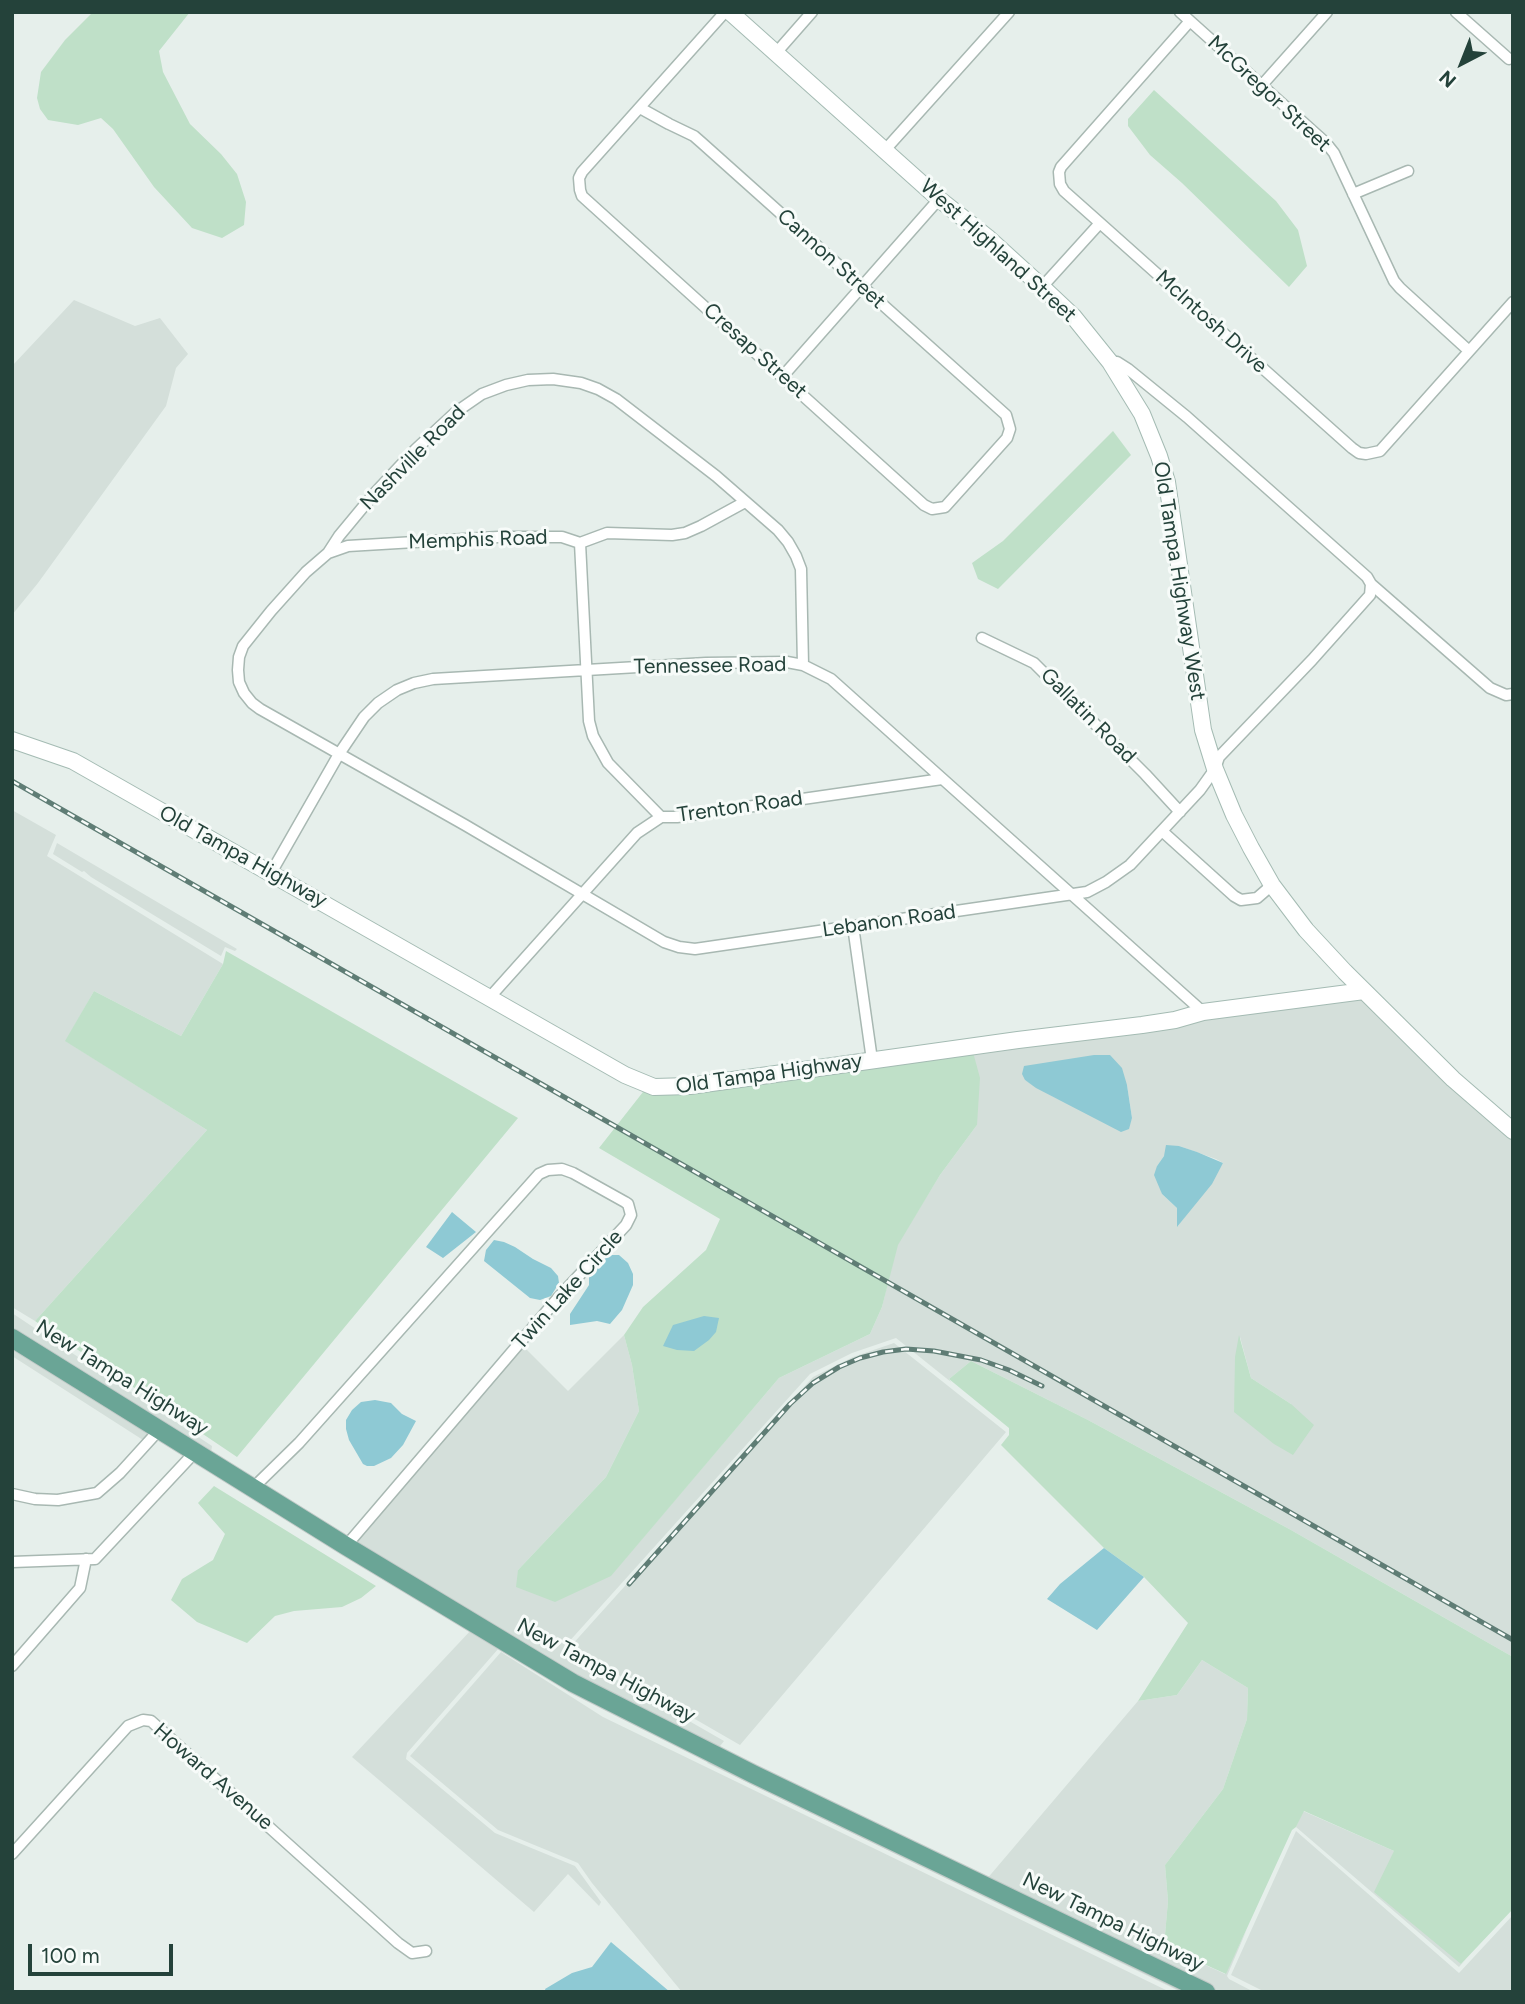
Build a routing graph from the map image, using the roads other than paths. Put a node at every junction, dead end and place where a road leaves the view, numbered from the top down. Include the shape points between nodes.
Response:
1 (727, 12) edge
2 (813, 12) edge
3 (1009, 12) edge
4 (1181, 12) edge
5 (1327, 12) edge
6 (1456, 12) edge
7 (1190, 21) junction
8 (776, 53) junction
9 (1508, 59) dead end
10 (1262, 85) junction
11 (640, 108) junction
12 (885, 150) junction
13 (1408, 171) dead end
14 (1353, 194) junction
15 (939, 199) junction
16 (1100, 223) junction
17 (862, 287) junction
18 (1042, 287) junction
19 (1513, 302) edge
20 (1468, 350) junction
21 (1110, 362) junction
22 (783, 376) junction
23 (745, 502) junction
24 (939, 509) joint
25 (580, 543) junction
26 (328, 553) junction
27 (1371, 584) junction
28 (982, 638) dead end
29 (803, 665) junction
30 (587, 670) junction
31 (1513, 694) edge
32 (12, 740) edge
33 (339, 754) junction
34 (1215, 769) junction
35 (942, 779) junction
36 (1180, 812) junction
37 (661, 817) junction
38 (1162, 831) junction
39 (271, 873) junction
40 (1272, 885) junction
41 (582, 894) junction
42 (1072, 895) junction
43 (853, 926) junction
44 (1364, 991) junction
45 (490, 997) junction
46 (1203, 1012) junction
47 (872, 1060) junction
48 (1513, 1131) edge
49 (12, 1338) edge
50 (160, 1429) junction
51 (196, 1451) junction
52 (254, 1488) junction
53 (12, 1494) edge
54 (346, 1546) junction
55 (86, 1559) junction
56 (12, 1562) edge
57 (12, 1666) edge
58 (12, 1854) edge
59 (426, 1951) dead end
60 (1206, 1992) edge

1 - 8 main road, West Highland Street
1 - 11 street
2 - 8 street
3 - 12 street
4 - 7 street, McGregor Street
5 - 10 street
6 - 9 street
7 - 10 street, McGregor Street
7 - 16 street, McIntosh Drive via 1061,167 1064,191
8 - 12 main road, West Highland Street
10 - 14 street, McGregor Street via 1326,143
11 - 17 street, Cannon Street via 694,136
11 - 22 street, Cresap Street via 582,172 582,196
12 - 15 main road, West Highland Street
13 - 14 street
14 - 20 street, McGregor Street via 1394,281
15 - 17 street
15 - 18 main road, West Highland Street
16 - 18 street
16 - 20 street, McIntosh Drive via 1359,453 1380,451
17 - 22 street
17 - 24 street, Cannon Street via 1006,415 1010,425 1007,438
18 - 21 main road, West Highland Street
19 - 20 street, McIntosh Drive
21 - 27 street, West Highland Street via 1128,369 1179,410
21 - 34 main road, Old Tampa Highway West via 1142,414 1167,482 1203,730
22 - 24 street, Cresap Street via 924,505
23 - 25 street, Memphis Road via 685,533 607,533
23 - 26 street, Nashville Road via 615,398 581,383 528,380 482,394 456,412 373,495
23 - 29 street, Nashville Road via 778,530 801,569
25 - 26 street, Memphis Road via 562,537 498,537 348,546
25 - 30 street
26 - 33 street, Nashville Road via 243,646 238,670 239,682 252,703
27 - 31 street, West Highland Street via 1490,688
27 - 34 street, Lebanon Road via 1363,604 1219,757
28 - 36 street, Gallatin Road via 1034,663
29 - 30 street, Tennessee Road via 719,663
29 - 35 street, Tennessee Road via 831,679
30 - 33 street, Tennessee Road via 414,683 378,703
30 - 37 street via 589,721 600,749
32 - 39 main road, Old Tampa Highway via 73,761
33 - 39 street, Tennessee Road
33 - 41 street, Lebanon Road
34 - 36 street, Lebanon Road
34 - 40 main road, Old Tampa Highway West
35 - 37 street, Trenton Road
35 - 42 street, Tennessee Road
36 - 38 street, Lebanon Road
37 - 41 street, Trenton Road via 636,833
38 - 40 street via 1234,897 1257,898
38 - 42 street, Lebanon Road via 1122,872 1087,892
39 - 45 main road, Old Tampa Highway
40 - 44 main road, Old Tampa Highway West via 1306,930
41 - 43 street, Lebanon Road via 664,942 695,949
41 - 45 street, Trenton Road
42 - 43 street, Lebanon Road
42 - 46 street, Tennessee Road
43 - 47 street
44 - 46 main road, Old Tampa Highway
44 - 48 main road
45 - 47 main road, Old Tampa Highway via 654,1087 690,1087
46 - 47 main road, Old Tampa Highway via 1142,1025
49 - 50 main road, New Tampa Highway
50 - 51 main road, New Tampa Highway
50 - 53 street via 97,1493 58,1500
51 - 52 main road, New Tampa Highway
51 - 55 street via 95,1559
52 - 54 main road, New Tampa Highway
52 - 54 street, Twin Lake Circle via 539,1174 562,1169 628,1204 631,1215 626,1225
54 - 60 main road, New Tampa Highway via 635,1716
55 - 56 street
55 - 57 street via 80,1588
58 - 59 street, Howard Avenue via 128,1726 151,1721 398,1943 412,1953

